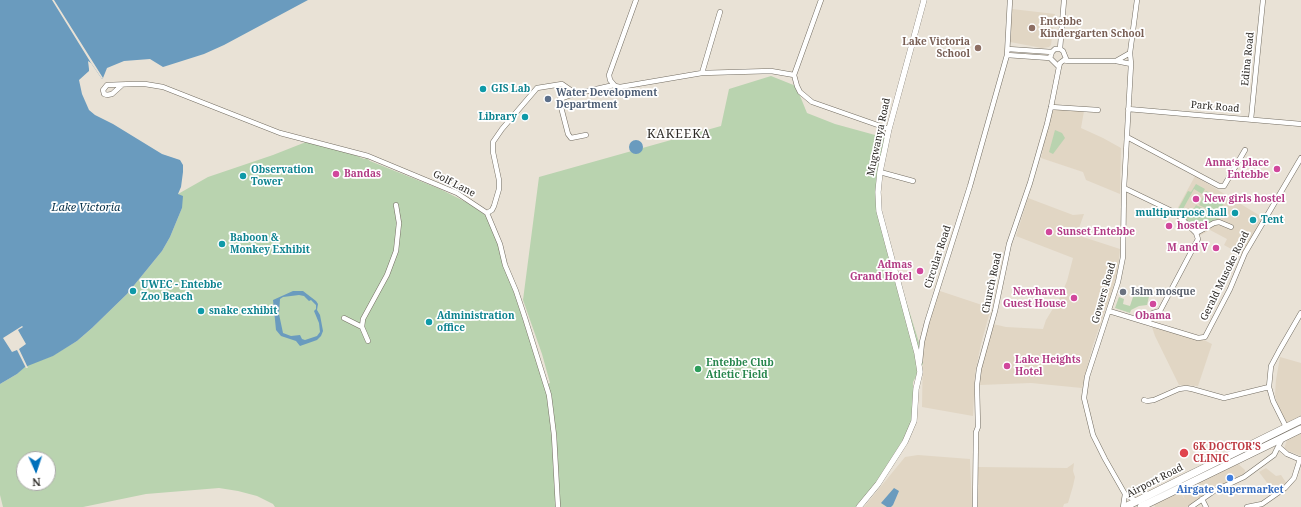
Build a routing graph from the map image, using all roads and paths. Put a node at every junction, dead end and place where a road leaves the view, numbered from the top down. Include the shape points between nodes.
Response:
1 (636, 0) edge
2 (821, 0) edge
3 (924, 0) edge
4 (1010, 0) edge
5 (1064, 0) edge
6 (1137, 0) edge
7 (1263, 0) edge
8 (720, 12) dead end
9 (1008, 49) junction
10 (1060, 49) junction
11 (1052, 52) junction
12 (1130, 52) junction
13 (1007, 55) junction
14 (1050, 58) junction
15 (1067, 61) junction
16 (1116, 61) junction
17 (1131, 64) junction
18 (1059, 67) junction
19 (702, 73) junction
20 (794, 75) junction
21 (122, 85) dead end
22 (614, 85) junction
23 (574, 93) junction
24 (1052, 107) junction
25 (1128, 109) junction
26 (1098, 110) dead end
27 (1251, 119) junction
28 (1301, 124) edge
29 (889, 128) junction
30 (586, 136) dead end
31 (1127, 137) junction
32 (1245, 150) dead end
33 (1301, 158) edge
34 (880, 172) junction
35 (913, 181) dead end
36 (1124, 188) junction
37 (396, 205) dead end
38 (487, 213) junction
39 (1231, 227) dead end
40 (1196, 233) junction
41 (1109, 310) junction
42 (1301, 313) edge
43 (344, 318) dead end
44 (1148, 323) junction
45 (362, 327) junction
46 (368, 341) dead end
47 (920, 372) junction
48 (1269, 387) junction
49 (1144, 400) dead end
50 (1301, 420) edge
51 (1286, 427) junction
52 (1301, 429) edge
53 (1283, 438) junction
54 (1279, 447) junction
55 (1300, 460) edge
56 (1125, 494) junction
57 (1202, 499) junction
58 (1136, 501) junction
59 (1146, 506) edge
60 (558, 507) edge
61 (859, 507) edge
62 (975, 507) edge
63 (1124, 507) edge
64 (1191, 507) edge
65 (1206, 507) edge
66 (1247, 507) edge

1 - 22 street via 609,75
2 - 20 street
3 - 29 street, Mugwanya Road
4 - 9 street, Circular Road
5 - 10 street
6 - 12 street, Gowers Road
7 - 27 street, Edina Road
8 - 19 street
9 - 11 street
9 - 13 street, Circular Road
10 - 11 street
10 - 15 street
11 - 14 street
12 - 16 street
12 - 17 street, Gowers Road
13 - 14 street
13 - 47 street, Circular Road via 970,186 927,322 922,342
14 - 18 street
15 - 16 street
15 - 18 street via 1064,60
16 - 17 street
17 - 25 street, Gowers Road
18 - 24 street, Church Road
19 - 20 street via 771,71
19 - 22 street via 620,87
20 - 29 street via 800,92 812,102
21 - 38 street, Golf Lane via 145,84 163,87 280,133 368,156 457,193
22 - 23 street
23 - 30 street via 560,99 564,123 572,138
23 - 38 street via 562,84 537,88 502,129 493,142 499,190 492,210
24 - 26 street
24 - 62 street, Church Road via 1009,244 995,311 979,369
25 - 27 street, Park Road
25 - 31 street, Gowers Road
27 - 28 street, Park Road
29 - 34 street, Mugwanya Road
31 - 32 street via 1219,186 1224,186
31 - 36 street, Gowers Road
33 - 44 street, Gerald Musoke Road via 1245,253 1207,335 1198,338
34 - 35 street
34 - 47 street, Mugwanya Road via 879,211 913,336
36 - 40 street via 1176,213
36 - 41 street, Gowers Road via 1123,257
37 - 45 street via 396,251 387,275 363,319
38 - 60 street via 500,244 549,395
39 - 40 street via 1220,222 1214,223
40 - 44 street via 1197,243 1165,303 1160,311 1153,313
41 - 44 street, Gerald Musoke Road
41 - 56 street, Gowers Road via 1089,371 1084,398 1093,435
42 - 48 street via 1271,366
43 - 45 street
45 - 46 street
47 - 61 street, Circular Road via 912,428 878,484
48 - 49 street via 1224,398 1186,388 1154,400
48 - 51 street
50 - 51 highway, Airport Road
51 - 58 highway, Airport Road
52 - 53 highway, Airport Road
53 - 54 street
53 - 59 highway, Airport Road
54 - 55 street
54 - 57 street via 1274,455 1251,472
55 - 66 street via 1294,478 1285,488 1262,504
56 - 58 street, Gowers Road
56 - 63 street
57 - 64 street
57 - 65 street
58 - 63 highway, Airport Road

